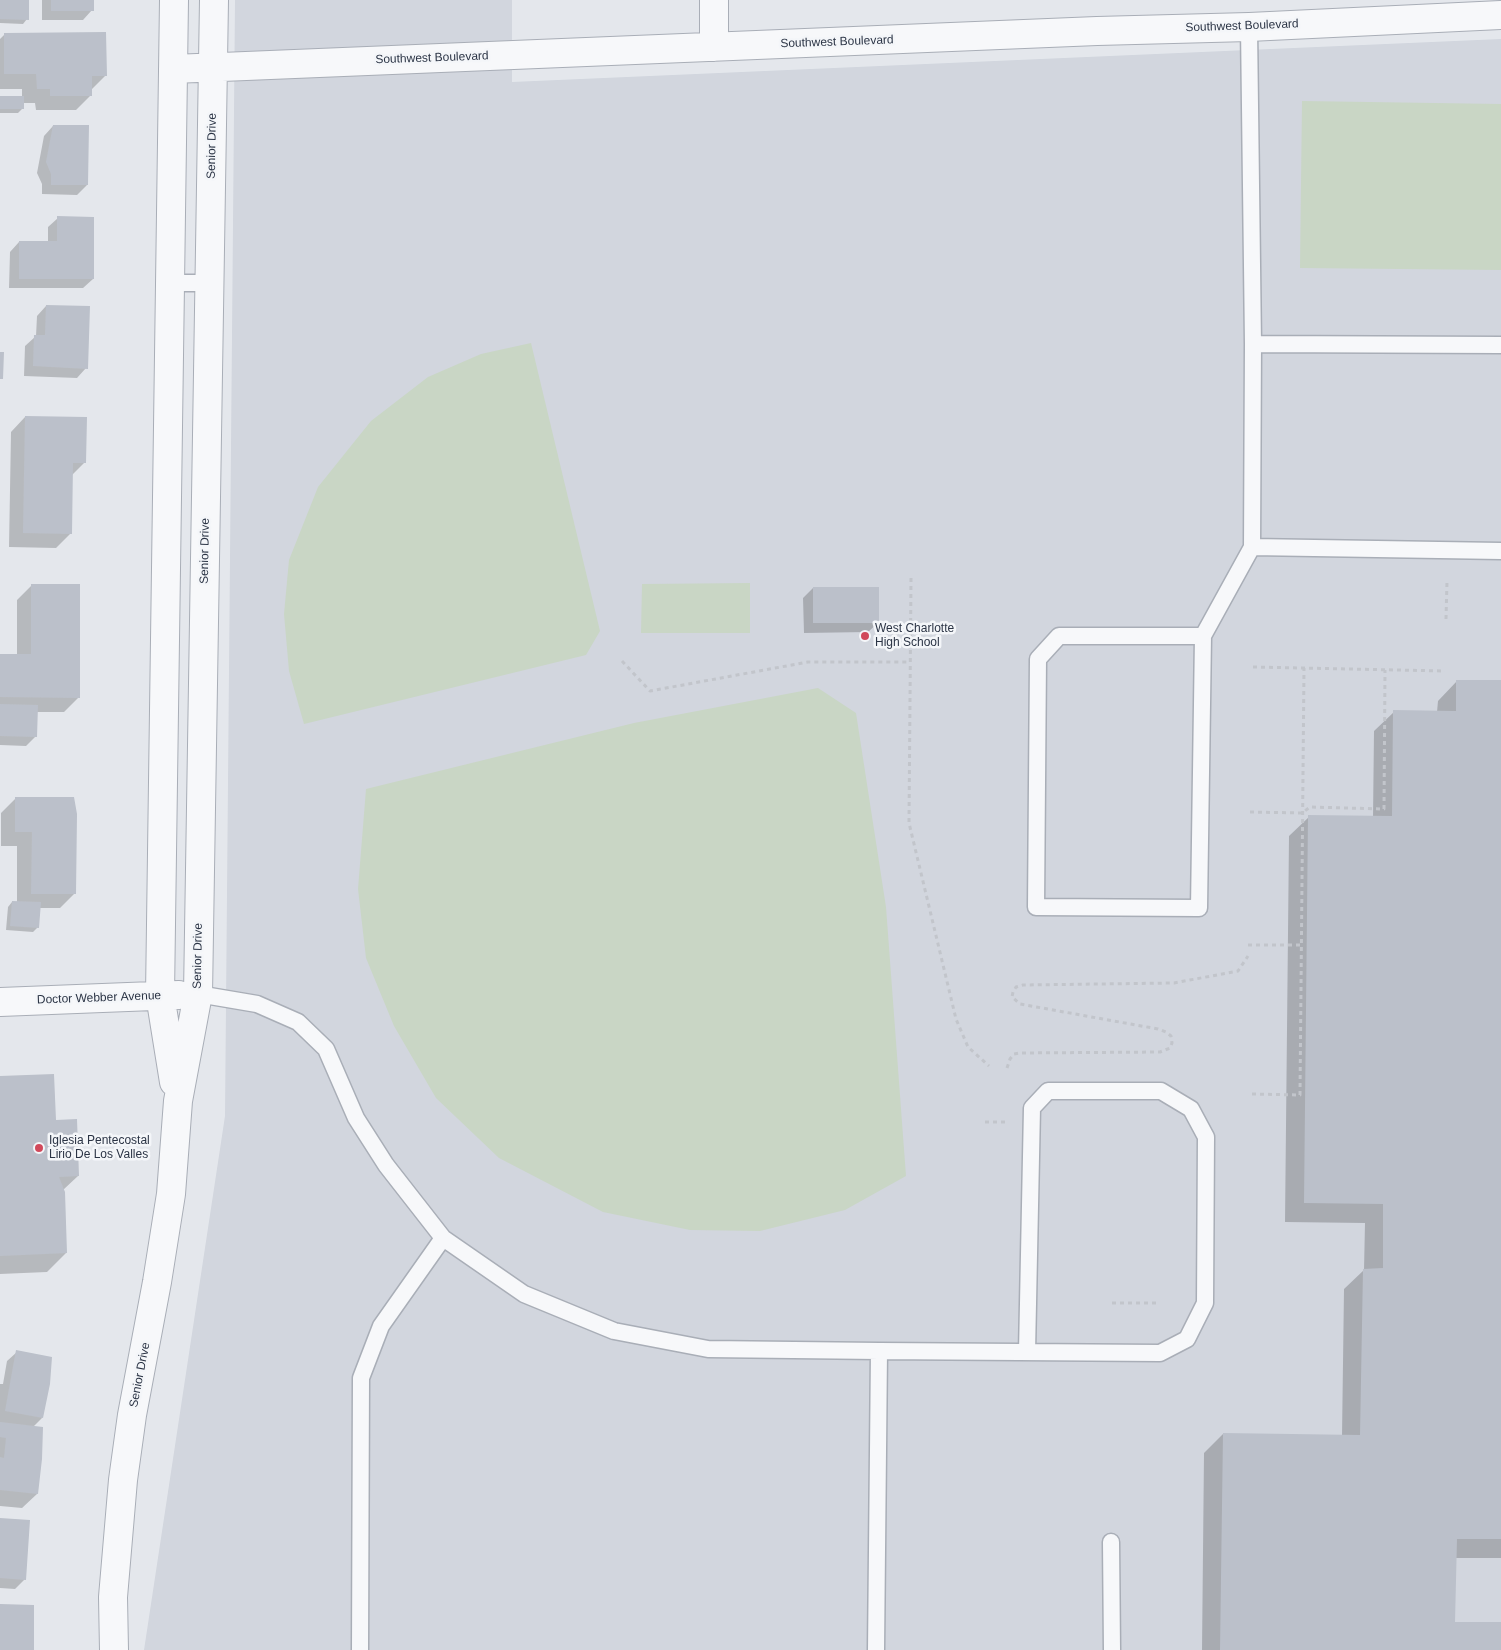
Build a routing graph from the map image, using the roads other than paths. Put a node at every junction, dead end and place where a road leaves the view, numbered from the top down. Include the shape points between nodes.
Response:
1 (174, 0) edge
2 (214, 0) edge
3 (714, 0) edge
4 (1501, 15) edge
5 (1249, 27) junction
6 (714, 47) junction
7 (213, 68) junction
8 (173, 69) junction
9 (170, 283) junction
10 (209, 283) junction
11 (1253, 344) junction
12 (1501, 346) edge
13 (1252, 547) junction
14 (1501, 551) edge
15 (1203, 636) junction
16 (198, 994) junction
17 (160, 995) junction
18 (0, 1002) edge
19 (178, 1101) junction
20 (443, 1238) junction
21 (879, 1351) junction
22 (1027, 1352) junction
23 (1111, 1542) dead end
24 (114, 1650) edge
25 (360, 1650) edge
26 (876, 1650) edge
27 (1112, 1650) edge

1 - 8 street, Senior Drive
2 - 7 street, Senior Drive
3 - 6 street
4 - 5 street, Southwest Boulevard
5 - 6 street, Southwest Boulevard
5 - 11 lane
6 - 7 street, Southwest Boulevard
7 - 8 street, Southwest Boulevard
7 - 10 street, Senior Drive
8 - 9 street, Senior Drive
9 - 10 lane
9 - 17 street, Senior Drive
10 - 16 street, Senior Drive
11 - 12 lane
11 - 13 lane
13 - 14 lane
13 - 15 lane
15 - 15 lane via 1199,908 1036,907 1038,659 1059,636
16 - 17 street, Doctor Webber Avenue
16 - 19 street, Senior Drive
16 - 20 lane via 257,1004 298,1022 326,1049 356,1118 386,1165
17 - 18 street, Doctor Webber Avenue
17 - 19 street, Senior Drive
19 - 24 street, Senior Drive via 172,1194 123,1480 113,1597
20 - 21 lane via 524,1294 614,1331 708,1349
20 - 25 lane via 381,1326 361,1378
21 - 22 lane
21 - 26 lane
22 - 22 lane via 1160,1353 1187,1339 1205,1303 1206,1138 1191,1109 1161,1091 1048,1091 1032,1108
23 - 27 lane

